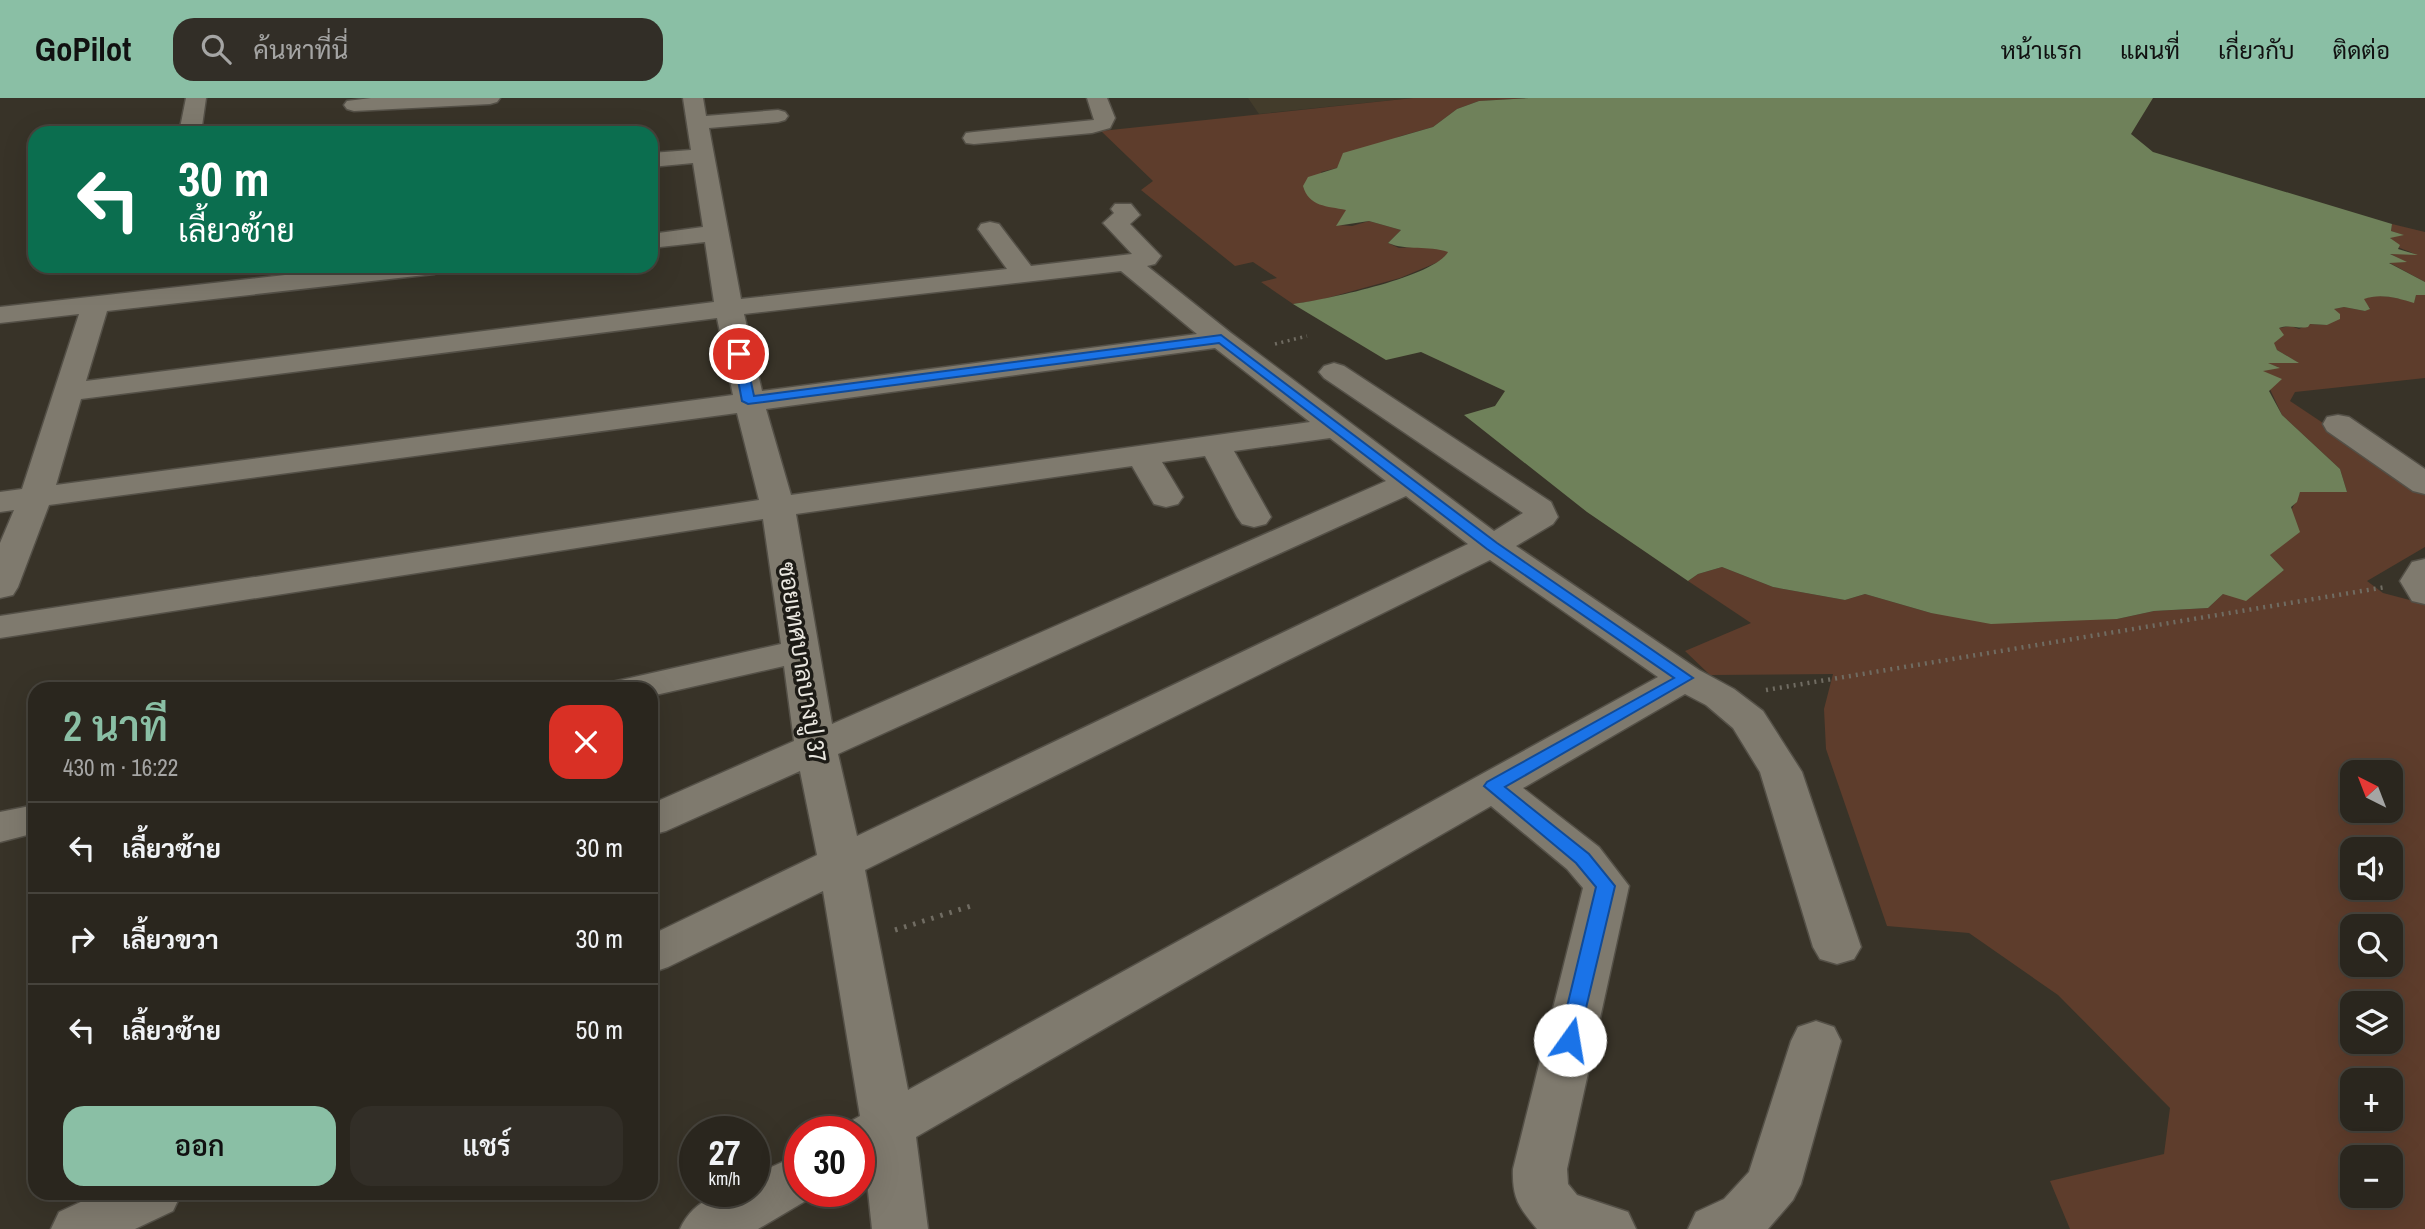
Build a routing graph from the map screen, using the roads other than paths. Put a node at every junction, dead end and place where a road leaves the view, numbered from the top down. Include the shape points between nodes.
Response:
1 (196, 98) edge
2 (490, 98) edge
3 (1097, 98) edge
4 (354, 105) dead end
5 (778, 116) dead end
6 (191, 126) edge
7 (698, 126) edge
8 (974, 138) dead end
9 (658, 155) edge
10 (1123, 209) dead end
11 (990, 229) dead end
12 (716, 233) junction
13 (658, 240) edge
14 (1128, 263) junction
15 (373, 273) edge
16 (1025, 275) junction
17 (95, 305) junction
18 (729, 308) junction
19 (0, 315) edge
20 (1221, 339) junction
21 (1334, 372) dead end
22 (68, 392) junction
23 (748, 401) junction
24 (2338, 424) dead end
25 (1339, 427) junction
26 (1434, 439) junction
27 (1215, 445) junction
28 (1142, 455) junction
29 (1379, 458) junction
30 (1410, 482) junction
31 (2425, 484) edge
32 (36, 496) junction
33 (1166, 497) dead end
34 (0, 502) edge
35 (778, 507) junction
36 (1254, 517) dead end
37 (1492, 546) junction
38 (2425, 570) edge
39 (0, 587) edge
40 (2425, 593) edge
41 (0, 628) edge
42 (800, 651) junction
43 (658, 683) edge
44 (1703, 688) junction
45 (816, 749) junction
46 (1493, 786) junction
47 (658, 818) edge
48 (28, 821) edge
49 (0, 827) edge
50 (841, 864) junction
51 (1837, 947) dead end
52 (658, 952) edge
53 (1816, 1041) dead end
54 (872, 1116) edge
55 (875, 1133) edge
56 (875, 1138) edge
57 (784, 1186) edge
58 (140, 1200) edge
59 (79, 1229) edge
60 (708, 1229) edge
61 (900, 1229) edge
62 (1608, 1229) edge
63 (1716, 1229) edge

1 - 6 street
2 - 4 street
3 - 8 street via 1103,124
5 - 7 street
7 - 9 street
7 - 12 street, ซอยเทศบาลบางปู 37
10 - 14 street via 1128,215 1115,223 1148,256
11 - 16 street
12 - 13 street
12 - 18 street, ซอยเทศบาลบางปู 37
14 - 16 street
14 - 20 street
15 - 17 street
16 - 18 street
17 - 19 street
17 - 22 street
18 - 22 street
18 - 23 street, ซอยเทศบาลบางปู 37
20 - 23 street
20 - 25 street
21 - 26 street
22 - 32 street
23 - 32 street
23 - 35 street, ซอยเทศบาลบางปู 37
24 - 31 street
25 - 27 street
25 - 29 street
26 - 29 street
26 - 37 street via 1539,509 1541,517
27 - 28 street
27 - 36 street
28 - 33 street
28 - 35 street
29 - 30 street
30 - 37 street
30 - 45 street
32 - 34 street
32 - 39 street
35 - 41 street
35 - 42 street, ซอยเทศบาลบางปู 37
37 - 44 street
37 - 50 street
38 - 40 street via 2418,582
42 - 43 street
42 - 45 street, ซอยเทศบาลบางปู 37
44 - 46 street
44 - 51 street via 1749,720 1780,772
45 - 47 street
45 - 50 street, ซอยเทศบาลบางปู 37
46 - 55 street
46 - 62 street via 1583,858 1606,886 1540,1169 1540,1192 1559,1214
48 - 49 street
50 - 52 street
50 - 54 street, ซอยเทศบาลบางปู 37 via 855,943
53 - 63 street via 1773,1184 1744,1216
56 - 61 street, ซอยเทศบาลบางปู 37
57 - 60 street
58 - 59 street

